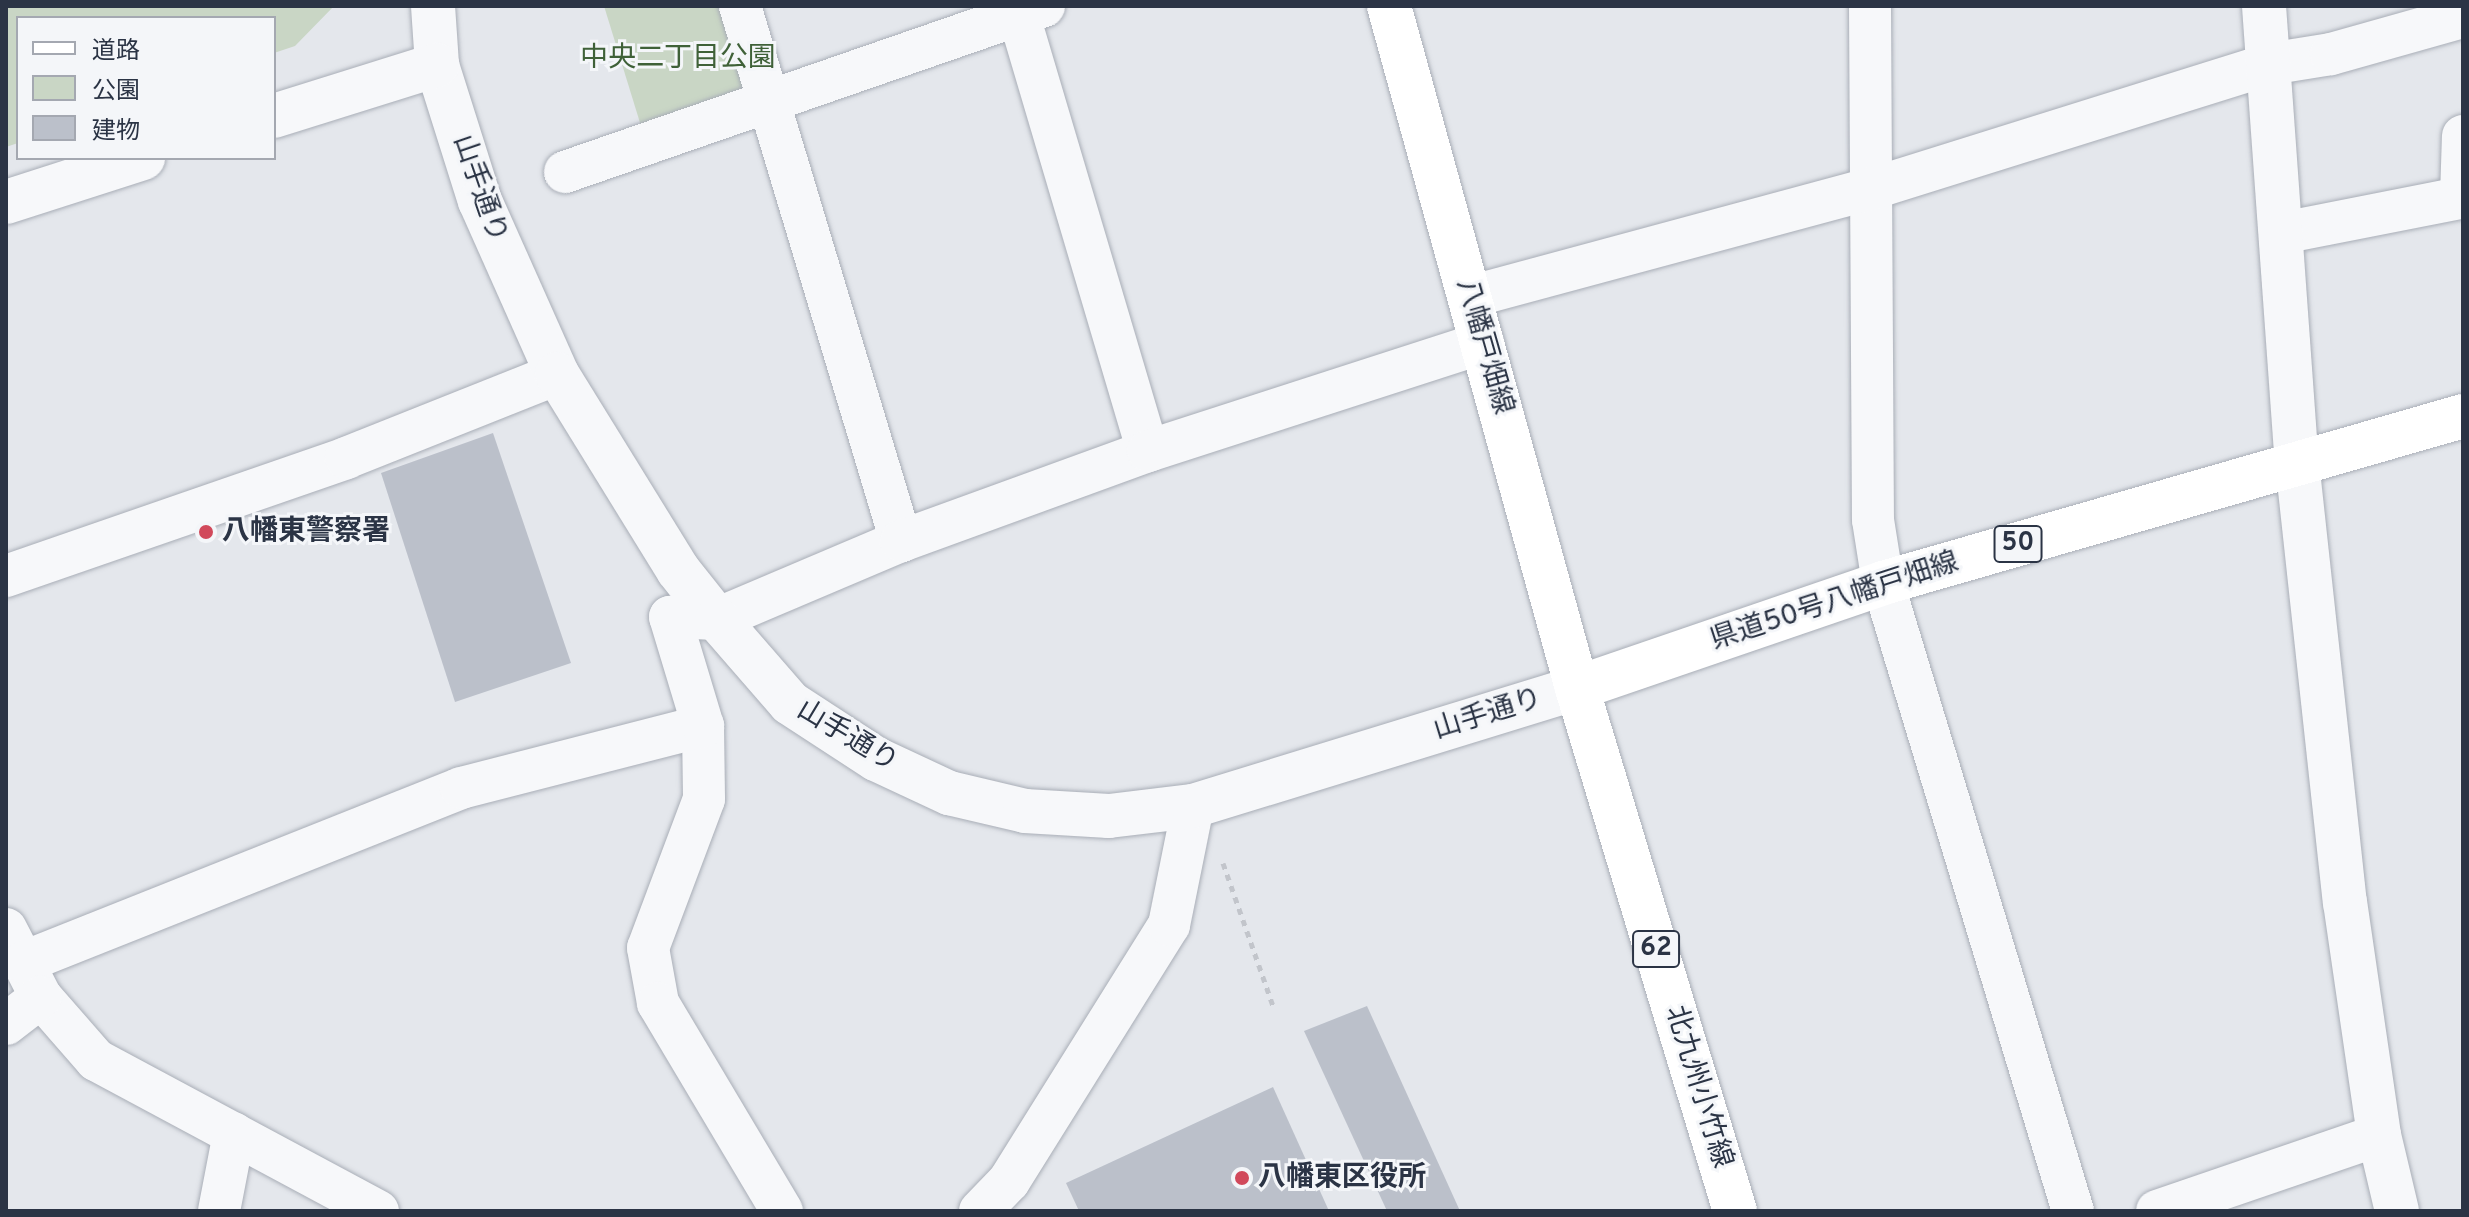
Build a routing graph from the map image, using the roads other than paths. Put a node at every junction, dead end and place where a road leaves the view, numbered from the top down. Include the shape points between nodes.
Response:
1 (433, 6) edge
2 (740, 6) edge
3 (1389, 6) edge
4 (1870, 6) edge
5 (2264, 6) edge
6 (1026, 10) edge
7 (2463, 17) edge
8 (2269, 64) junction
9 (437, 65) junction
10 (770, 103) junction
11 (276, 115) edge
12 (2463, 136) edge
13 (137, 160) edge
14 (565, 172) dead end
15 (1874, 188) junction
16 (6, 202) edge
17 (2282, 233) junction
18 (1469, 297) junction
19 (1483, 343) junction
20 (557, 374) junction
21 (2463, 416) edge
22 (1148, 451) junction
23 (2297, 462) junction
24 (901, 541) junction
25 (6, 576) edge
26 (1883, 583) junction
27 (717, 619) junction
28 (1577, 688) junction
29 (703, 726) junction
30 (1193, 806) junction
31 (24, 963) edge
32 (6, 1024) edge
33 (234, 1133) junction
34 (2379, 1135) junction
35 (219, 1211) edge
36 (378, 1211) edge
37 (782, 1211) edge
38 (980, 1211) edge
39 (1735, 1211) edge
40 (2073, 1211) edge
41 (2157, 1211) edge
42 (2397, 1211) edge

1 - 9 street, 山手通り
2 - 10 street
3 - 18 main road, 八幡戸畑線
4 - 15 street
5 - 8 street
6 - 10 street
6 - 22 street
7 - 8 street via 2331,54
8 - 15 street
8 - 17 street
9 - 11 street
9 - 20 street, 山手通り via 480,201
10 - 14 street
10 - 24 street
12 - 17 street via 2461,198
13 - 16 street
15 - 18 street
15 - 26 street via 1873,520
17 - 23 street
18 - 19 main road, 八幡戸畑線
19 - 22 street
19 - 28 main road, 八幡戸畑線
20 - 25 street via 361,452
20 - 27 street, 山手通り via 678,570
21 - 23 main road, 県道50号八幡戸畑線 / 50
22 - 24 street
23 - 26 main road, 県道50号八幡戸畑線 / 50
23 - 34 street via 2345,902
24 - 27 street
26 - 28 main road, 県道50号八幡戸畑線 / 50
26 - 40 street
27 - 29 street via 670,617
27 - 30 street, 山手通り via 790,703 876,759 949,793 1025,811 1109,816
28 - 30 street, 山手通り
28 - 39 main road, 北九州小竹線 / 62
29 - 31 street via 461,788
29 - 37 street via 704,799 648,948 658,1003
30 - 38 street via 1169,925 1009,1181
31 - 32 street
31 - 33 street via 96,1060
33 - 35 street
33 - 36 street
34 - 41 street
34 - 42 street

